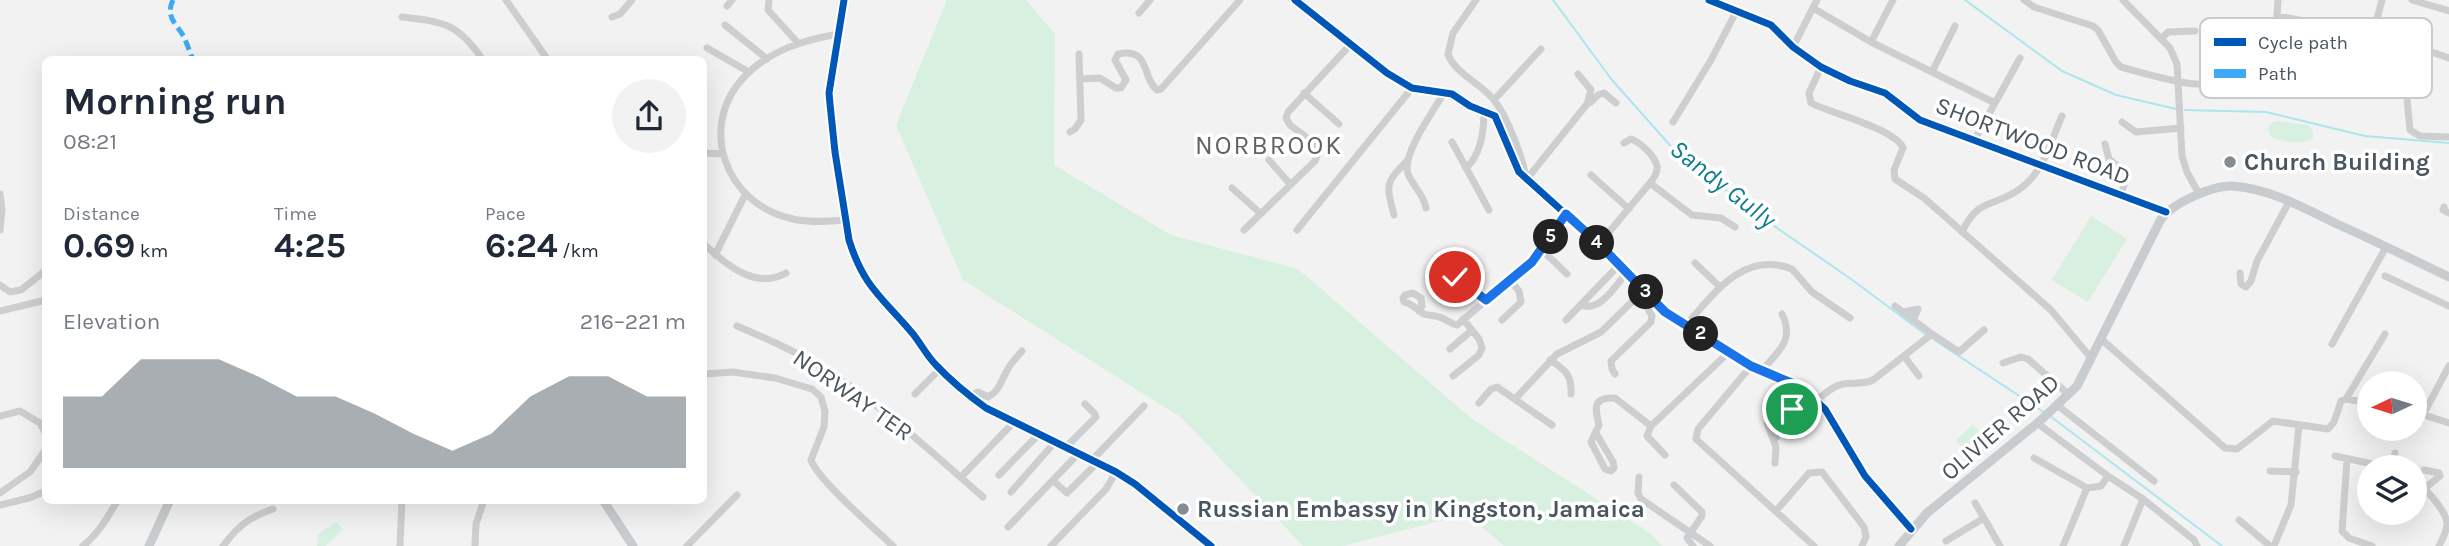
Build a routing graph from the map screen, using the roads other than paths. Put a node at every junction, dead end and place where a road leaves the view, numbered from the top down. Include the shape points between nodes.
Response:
1 (506, 0) edge
2 (632, 0) edge
3 (769, 0) edge
4 (844, 0) edge
5 (1150, 0) edge
6 (1240, 0) edge
7 (1295, 0) edge
8 (1709, 0) edge
9 (1817, 0) edge
10 (1893, 0) edge
11 (2024, 0) edge
12 (2123, 0) edge
13 (2278, 0) edge
14 (2382, 0) edge
15 (2412, 0) edge
16 (1473, 1) edge
17 (2034, 3) edge
18 (1813, 8) junction
19 (1737, 10) junction
20 (2449, 11) edge
21 (1139, 13) dead end
22 (402, 17) dead end
23 (612, 17) dead end
24 (2287, 18) edge
25 (2376, 18) edge
26 (725, 26) dead end
27 (1955, 26) dead end
28 (2195, 31) dead end
29 (838, 34) junction
30 (2161, 39) junction
31 (1871, 42) junction
32 (798, 43) junction
33 (1350, 45) junction
34 (1793, 47) junction
35 (706, 48) dead end
36 (1541, 49) dead end
37 (2432, 53) edge
38 (1079, 54) dead end
39 (480, 56) edge
40 (545, 56) edge
41 (2020, 58) dead end
42 (2449, 58) edge
43 (767, 59) junction
44 (1821, 67) junction
45 (749, 72) junction
46 (1932, 72) junction
47 (1578, 74) dead end
48 (1080, 79) junction
49 (2179, 83) junction
50 (2197, 84) dead end
51 (1412, 88) junction
52 (1304, 93) junction
53 (1444, 93) junction
54 (2407, 98) edge
55 (1494, 100) junction
56 (1616, 103) dead end
57 (1995, 103) junction
58 (1587, 104) junction
59 (1484, 111) junction
60 (2062, 116) dead end
61 (1673, 122) dead end
62 (2122, 122) dead end
63 (1339, 124) dead end
64 (2181, 128) junction
65 (1070, 132) dead end
66 (2449, 137) edge
67 (1975, 139) junction
68 (1452, 142) dead end
69 (1624, 144) dead end
70 (2105, 144) dead end
71 (707, 153) edge
72 (723, 154) junction
73 (1269, 160) dead end
74 (1407, 161) junction
75 (2041, 166) junction
76 (1466, 168) junction
77 (1591, 175) dead end
78 (1526, 180) junction
79 (1650, 183) junction
80 (1290, 184) junction
81 (1232, 188) dead end
82 (0, 194) edge
83 (2199, 194) junction
84 (745, 195) junction
85 (2121, 195) junction
86 (2289, 202) junction
87 (1426, 208) dead end
88 (1629, 209) junction
89 (1489, 210) dead end
90 (2166, 212) junction
91 (1261, 213) junction
92 (1566, 214) junction
93 (1394, 215) dead end
94 (846, 220) junction
95 (1735, 228) dead end
96 (0, 230) edge
97 (1244, 230) dead end
98 (1297, 230) dead end
99 (1962, 232) junction
100 (1599, 244) junction
101 (707, 247) edge
102 (2386, 247) junction
103 (1542, 250) junction
104 (715, 255) junction
105 (1695, 263) dead end
106 (1619, 265) junction
107 (1627, 272) junction
108 (42, 273) edge
109 (786, 273) dead end
110 (2240, 273) dead end
111 (1567, 274) dead end
112 (2385, 276) dead end
113 (2449, 277) edge
114 (1510, 280) junction
115 (0, 285) edge
116 (1720, 287) junction
117 (1435, 289) dead end
118 (1644, 290) junction
119 (1486, 300) junction
120 (42, 301) edge
121 (1651, 301) junction
122 (1581, 304) junction
123 (1895, 306) dead end
124 (2449, 306) edge
125 (0, 311) edge
126 (1419, 311) dead end
127 (1782, 314) dead end
128 (1850, 318) dead end
129 (1463, 319) junction
130 (1502, 320) dead end
131 (1566, 320) dead end
132 (1686, 325) junction
133 (737, 326) dead end
134 (1472, 330) junction
135 (1984, 330) dead end
136 (2385, 334) dead end
137 (1929, 336) junction
138 (2101, 340) junction
139 (2332, 344) dead end
140 (1450, 349) dead end
141 (1022, 351) dead end
142 (1729, 352) junction
143 (1605, 355) dead end
144 (1904, 356) junction
145 (2091, 358) junction
146 (1550, 360) junction
147 (1611, 361) junction
148 (2003, 363) dead end
149 (1751, 366) junction
150 (2449, 366) edge
151 (1465, 367) junction
152 (940, 369) junction
153 (1762, 370) junction
154 (707, 374) edge
155 (1615, 374) dead end
156 (1471, 375) dead end
157 (1453, 376) dead end
158 (1919, 376) dead end
159 (1796, 385) junction
160 (915, 394) dead end
161 (1571, 394) dead end
162 (2068, 394) junction
163 (969, 396) junction
164 (1515, 399) junction
165 (2346, 399) junction
166 (1784, 400) junction
167 (1817, 400) junction
168 (2427, 400) edge
169 (2357, 401) edge
170 (1479, 403) dead end
171 (1085, 404) dead end
172 (1144, 406) dead end
173 (2055, 407) junction
174 (2427, 415) edge
175 (0, 416) edge
176 (1015, 421) junction
177 (2039, 421) junction
178 (2449, 422) edge
179 (1552, 425) dead end
180 (2299, 425) junction
181 (1651, 426) junction
182 (42, 427) edge
183 (1596, 433) junction
184 (1040, 434) junction
185 (1774, 440) junction
186 (1055, 442) junction
187 (1066, 447) junction
188 (1079, 453) junction
189 (1665, 455) dead end
190 (2335, 456) dead end
191 (42, 457) edge
192 (2034, 458) dead end
193 (2347, 459) junction
194 (1094, 461) junction
195 (2357, 461) edge
196 (1775, 463) dead end
197 (2270, 471) dead end
198 (2427, 471) edge
199 (1116, 472) junction
200 (2296, 472) junction
201 (999, 475) dead end
202 (2108, 476) junction
203 (961, 477) junction
204 (1639, 477) dead end
205 (2154, 481) dead end
206 (1056, 484) dead end
207 (1674, 485) dead end
208 (2427, 486) edge
209 (2087, 488) junction
210 (2427, 491) edge
211 (1011, 492) dead end
212 (0, 493) edge
213 (42, 493) edge
214 (737, 495) dead end
215 (983, 497) dead end
216 (2143, 499) junction
217 (1975, 503) dead end
218 (116, 504) edge
219 (168, 504) edge
220 (402, 504) edge
221 (483, 504) edge
222 (606, 504) edge
223 (0, 505) edge
224 (273, 509) dead end
225 (1776, 510) junction
226 (1984, 519) junction
227 (2239, 520) dead end
228 (2448, 526) edge
229 (1008, 527) dead end
230 (1911, 529) junction
231 (1690, 533) junction
232 (1947, 541) dead end
233 (83, 546) edge
234 (149, 546) edge
235 (223, 546) edge
236 (400, 546) edge
237 (475, 546) edge
238 (634, 546) edge
239 (687, 546) edge
240 (893, 546) edge
241 (1051, 546) edge
242 (1212, 546) edge
243 (1693, 546) edge
244 (1710, 546) edge
245 (1814, 546) edge
246 (1862, 546) edge
247 (1899, 546) edge
248 (2000, 546) edge
249 (2063, 546) edge
250 (2124, 546) edge
251 (2197, 546) edge
252 (2272, 546) edge
253 (2371, 546) edge
254 (2439, 546) edge

1 - 40 street
2 - 23 street
3 - 32 street via 768,10
4 - 29 street
5 - 21 street
6 - 48 street via 1161,89 1153,86 1141,59 1122,52 1115,60 1125,78 1121,88 1100,78
7 - 33 street
8 - 19 street, SHORTWOOD ROAD
9 - 18 street
10 - 31 street
11 - 17 street
12 - 30 street
13 - 24 street via 2277,16
14 - 25 street
15 - 20 street
16 - 55 street via 1453,33 1448,54 1453,64
17 - 49 street via 2093,26 2121,67
18 - 31 street
18 - 34 street
19 - 34 street, SHORTWOOD ROAD via 1771,25
19 - 61 street
22 - 39 street via 437,21 455,29
26 - 43 street
27 - 46 street
28 - 30 street via 2168,32
29 - 32 street
29 - 94 street via 830,104
30 - 49 street via 2177,64
31 - 46 street
32 - 43 street
33 - 51 street
33 - 52 street
34 - 44 street, SHORTWOOD ROAD
35 - 45 street
36 - 55 street
37 - 42 street
38 - 48 street
41 - 57 street
43 - 45 street
44 - 67 street, SHORTWOOD ROAD via 1885,93 1920,120
44 - 99 street via 1810,93 1811,103 1900,142 1903,148 1895,178
45 - 72 street via 730,97 723,117
46 - 57 street
47 - 58 street via 1591,90
48 - 65 street via 1081,120
49 - 50 street
49 - 64 street
51 - 53 street
51 - 98 street
52 - 63 street
52 - 80 street via 1286,118 1319,151 1315,161
53 - 59 street
53 - 74 street
54 - 66 street via 2410,130 2420,136
55 - 78 street via 1522,158
56 - 58 street via 1604,93
57 - 67 street
58 - 78 street
59 - 76 street via 1481,140
59 - 78 street via 1498,121
60 - 75 street
62 - 64 street via 2136,132
64 - 83 street via 2182,156
67 - 75 street, SHORTWOOD ROAD
68 - 76 street
69 - 79 street via 1638,141 1655,162
70 - 85 street via 2109,159 2127,174
71 - 72 street
72 - 84 street
73 - 80 street
74 - 87 street via 1409,176
74 - 93 street via 1389,184
75 - 85 street, SHORTWOOD ROAD
75 - 99 street via 2021,188 1975,210
76 - 89 street
77 - 88 street
78 - 92 street
79 - 88 street
79 - 95 street via 1692,215 1721,218
80 - 91 street
81 - 91 street
82 - 96 street
83 - 86 main road via 2229,185
83 - 90 main road
84 - 94 street via 794,220
84 - 104 street
85 - 90 street, SHORTWOOD ROAD
86 - 102 main road
86 - 110 street via 2246,287
88 - 100 street
90 - 138 main road, OLIVIER ROAD
91 - 97 street
92 - 100 street
92 - 103 street
94 - 152 street via 855,257 869,286
99 - 145 street via 2051,310
100 - 106 street
101 - 104 street
102 - 113 main road
102 - 139 street
103 - 111 street
103 - 114 street
104 - 109 street via 763,280
105 - 116 street
106 - 107 street
106 - 122 street
107 - 118 street
107 - 122 street via 1598,304
108 - 115 street via 21,290 10,292
112 - 124 street
114 - 119 street
114 - 130 street via 1519,290 1521,302
116 - 128 street via 1744,269 1785,266 1797,272 1817,297
116 - 132 street
117 - 119 street via 1455,277
118 - 121 street
118 - 146 street via 1601,332
119 - 129 street
120 - 125 street
121 - 132 street
121 - 147 street via 1647,307 1651,321
122 - 131 street
123 - 137 street via 1903,312 1918,309 1913,320
126 - 129 street via 1454,326
127 - 153 street via 1787,326 1784,344
129 - 134 street
132 - 142 street
133 - 203 street, NORWAY TER via 819,366
134 - 140 street
134 - 151 street via 1482,348
135 - 137 street via 1959,352
136 - 165 street
137 - 144 street
138 - 145 main road, OLIVIER ROAD
138 - 180 street via 2225,448 2237,449 2273,421
141 - 163 street via 992,396 976,392
142 - 149 street
142 - 181 street
143 - 147 street
144 - 158 street
144 - 167 street via 1873,380 1834,386
145 - 162 main road, OLIVIER ROAD
146 - 161 street via 1570,377
146 - 164 street
147 - 155 street
148 - 162 street via 2028,359
149 - 153 street
149 - 225 street via 1698,429 1696,439
150 - 168 street
151 - 156 street
151 - 157 street
152 - 160 street
152 - 163 street
153 - 159 street
154 - 240 street via 775,378 812,389 821,397 824,427 812,464
159 - 166 street
159 - 167 street
162 - 173 main road, OLIVIER ROAD
163 - 176 street
164 - 170 street via 1497,387
164 - 179 street
165 - 169 street
165 - 180 street via 2328,429
166 - 185 street via 1767,423
166 - 185 street via 1793,416
167 - 230 street via 1866,476
171 - 187 street via 1096,417
172 - 194 street
173 - 177 main road, OLIVIER ROAD
173 - 205 street
174 - 178 street
175 - 182 street via 20,411
176 - 184 street
176 - 203 street
177 - 202 street
177 - 230 main road, OLIVIER ROAD
180 - 200 street
181 - 183 street via 1612,397 1595,407
181 - 189 street via 1647,436
183 - 183 street via 1613,462 1611,471 1605,469 1591,442
184 - 186 street
184 - 201 street
185 - 196 street
186 - 187 street
186 - 211 street
187 - 188 street
188 - 194 street
188 - 229 street
190 - 193 street
191 - 212 street via 30,472
192 - 209 street
193 - 195 street
193 - 253 street via 2341,526 2349,538
194 - 199 street
194 - 206 street via 1067,493
197 - 200 street
198 - 208 street via 2440,476
199 - 241 street via 1106,489
199 - 242 street
200 - 252 street via 2291,505
202 - 209 street via 2101,486
202 - 216 street
203 - 215 street, NORWAY TER
204 - 231 street via 1641,499
207 - 231 street via 1702,512
209 - 249 street
210 - 228 street
213 - 223 street
214 - 239 street
216 - 250 street
216 - 251 street
217 - 226 street
218 - 233 street via 104,525
219 - 234 main road
220 - 236 street
221 - 237 street
222 - 238 main road
224 - 235 street via 247,519
225 - 245 street
225 - 246 street via 1810,473 1822,472 1864,527
226 - 232 street
226 - 248 street
227 - 252 street
228 - 254 street
230 - 247 main road, OLIVIER ROAD
231 - 243 street via 1687,540
231 - 244 street

